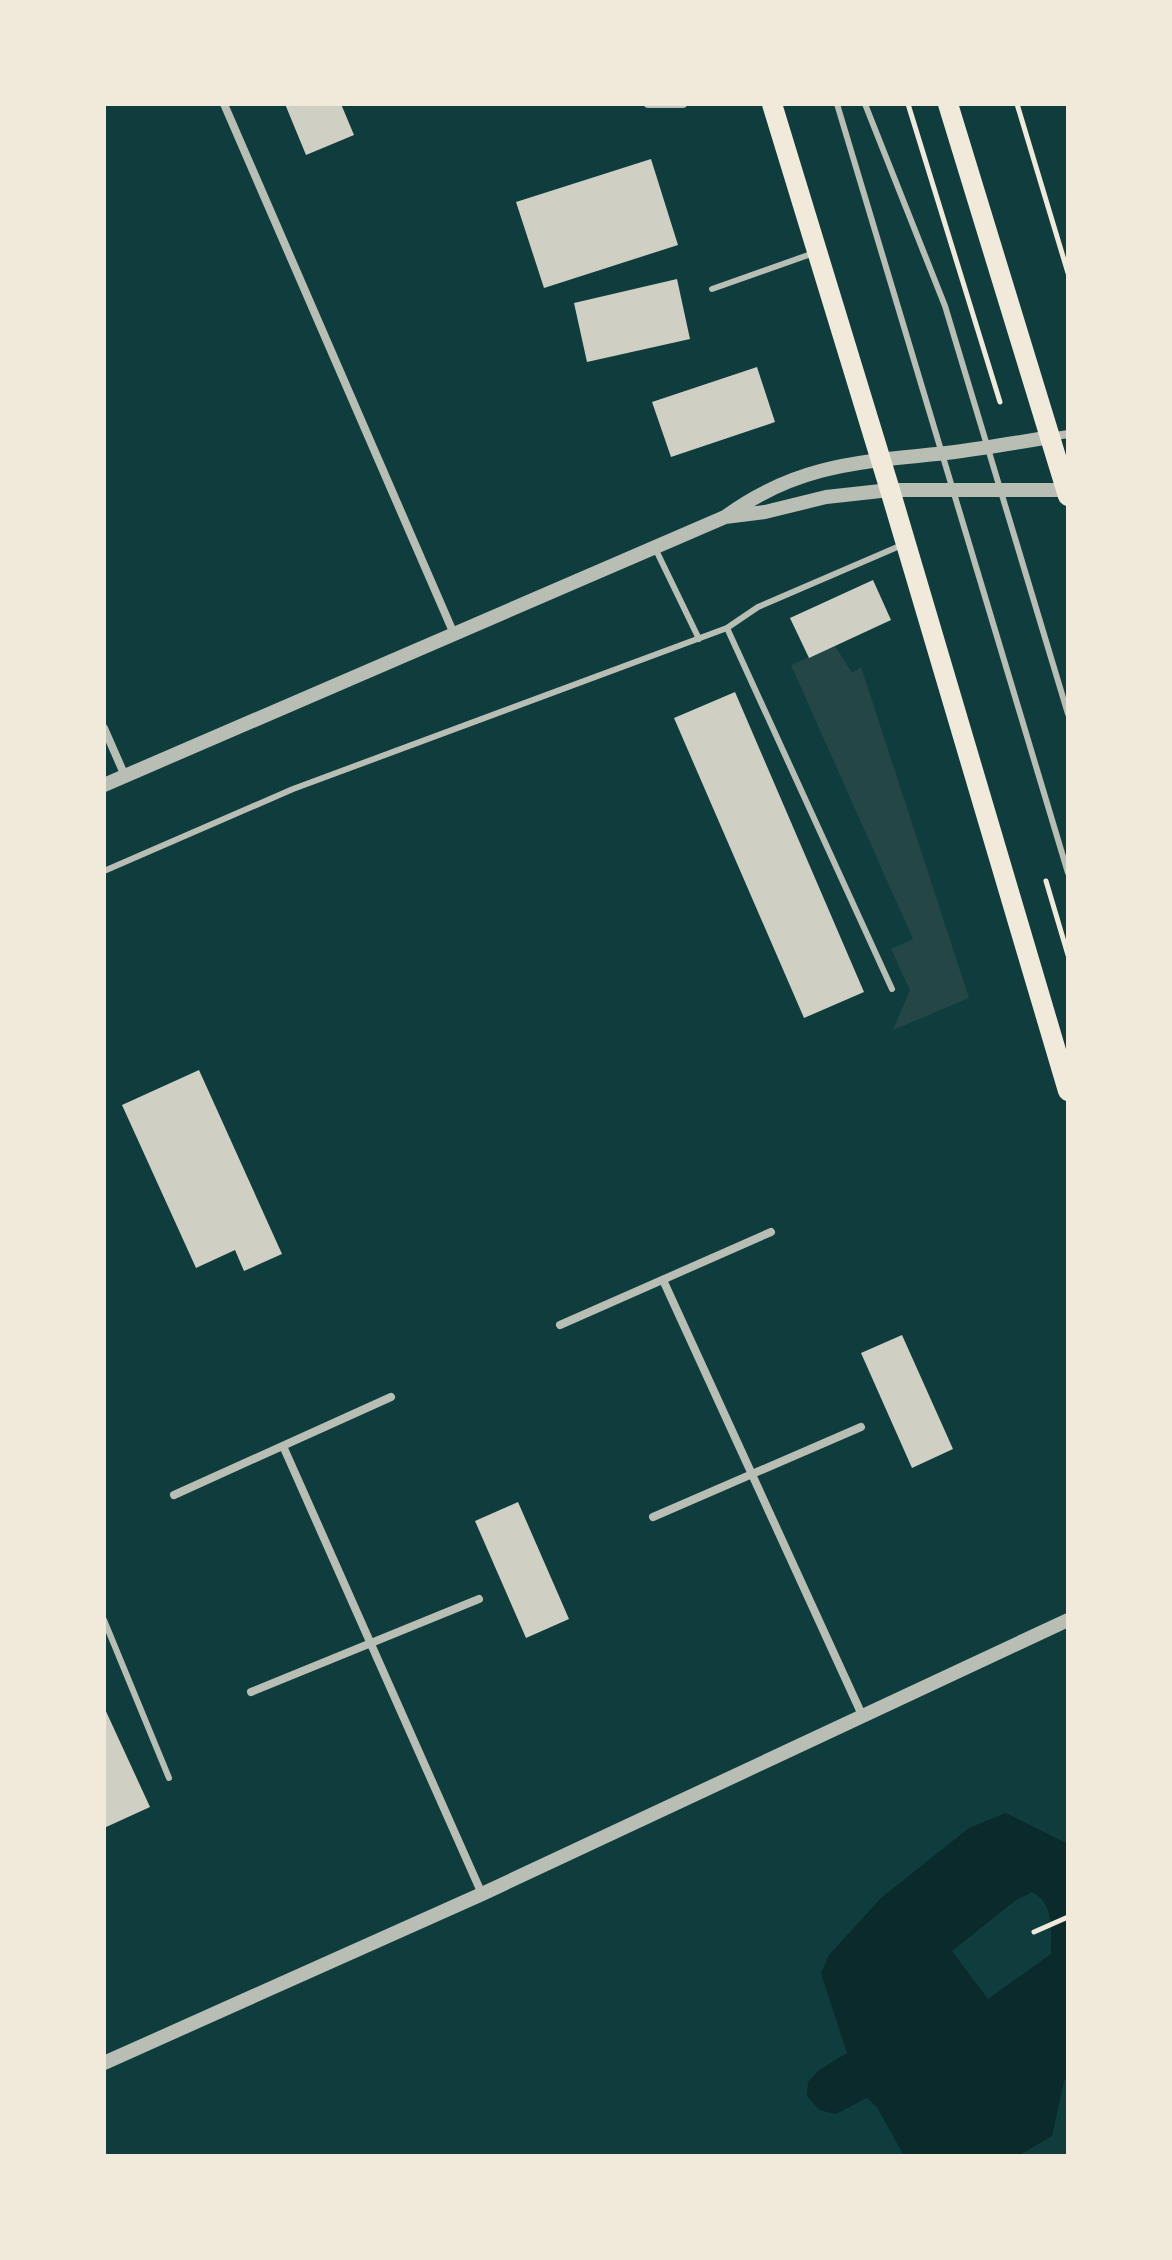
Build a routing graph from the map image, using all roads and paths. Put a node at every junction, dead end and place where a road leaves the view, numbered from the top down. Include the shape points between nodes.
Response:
1 (224, 104) edge
2 (648, 104) edge
3 (683, 104) edge
4 (772, 104) edge
5 (837, 104) edge
6 (865, 104) edge
7 (908, 104) edge
8 (948, 104) edge
9 (1017, 104) edge
10 (817, 252) junction
11 (1068, 273) edge
12 (712, 289) dead end
13 (1000, 402) dead end
14 (1059, 435) edge
15 (988, 448) junction
16 (942, 453) junction
17 (880, 458) junction
18 (890, 490) junction
19 (953, 490) junction
20 (1001, 491) junction
21 (1067, 492) edge
22 (725, 517) junction
23 (906, 543) junction
24 (655, 548) junction
25 (727, 628) junction
26 (454, 634) junction
27 (699, 639) junction
28 (1068, 714) edge
29 (104, 728) edge
30 (125, 776) junction
31 (104, 785) edge
32 (104, 871) edge
33 (1068, 873) edge
34 (892, 989) dead end
35 (1068, 1091) edge
36 (771, 1232) dead end
37 (663, 1280) junction
38 (560, 1325) dead end
39 (391, 1397) dead end
40 (861, 1427) dead end
41 (283, 1446) junction
42 (752, 1474) junction
43 (174, 1495) dead end
44 (653, 1517) dead end
45 (479, 1599) dead end
46 (104, 1620) edge
47 (1068, 1622) edge
48 (371, 1643) junction
49 (251, 1692) dead end
50 (863, 1717) junction
51 (169, 1778) dead end
52 (482, 1894) junction
53 (1068, 1917) edge
54 (1034, 1932) dead end
55 (104, 2063) edge

1 - 26 street
2 - 3 street
4 - 10 main road
5 - 16 lane
6 - 15 lane via 945,306
7 - 13 path
8 - 14 main road
9 - 11 path
10 - 12 lane
10 - 17 main road
14 - 15 street
14 - 21 main road
15 - 16 street
15 - 20 lane
16 - 17 street
16 - 19 lane
17 - 18 main road
17 - 22 street via 839,464 780,483
18 - 19 street
18 - 22 street
18 - 23 main road
19 - 20 street
19 - 33 lane
20 - 21 street
20 - 28 lane
22 - 24 street
23 - 25 lane via 758,607
23 - 35 main road
24 - 26 street
24 - 27 lane
25 - 27 lane
25 - 34 lane
26 - 30 street
27 - 32 lane via 293,789
29 - 30 street
30 - 31 street
36 - 37 street
37 - 38 street
37 - 42 street
39 - 41 street
40 - 42 street
41 - 43 street
41 - 48 street
42 - 44 street
42 - 50 street
45 - 48 street
46 - 51 lane
47 - 50 street
48 - 49 street
48 - 52 street
50 - 52 street
52 - 55 street
53 - 54 path

